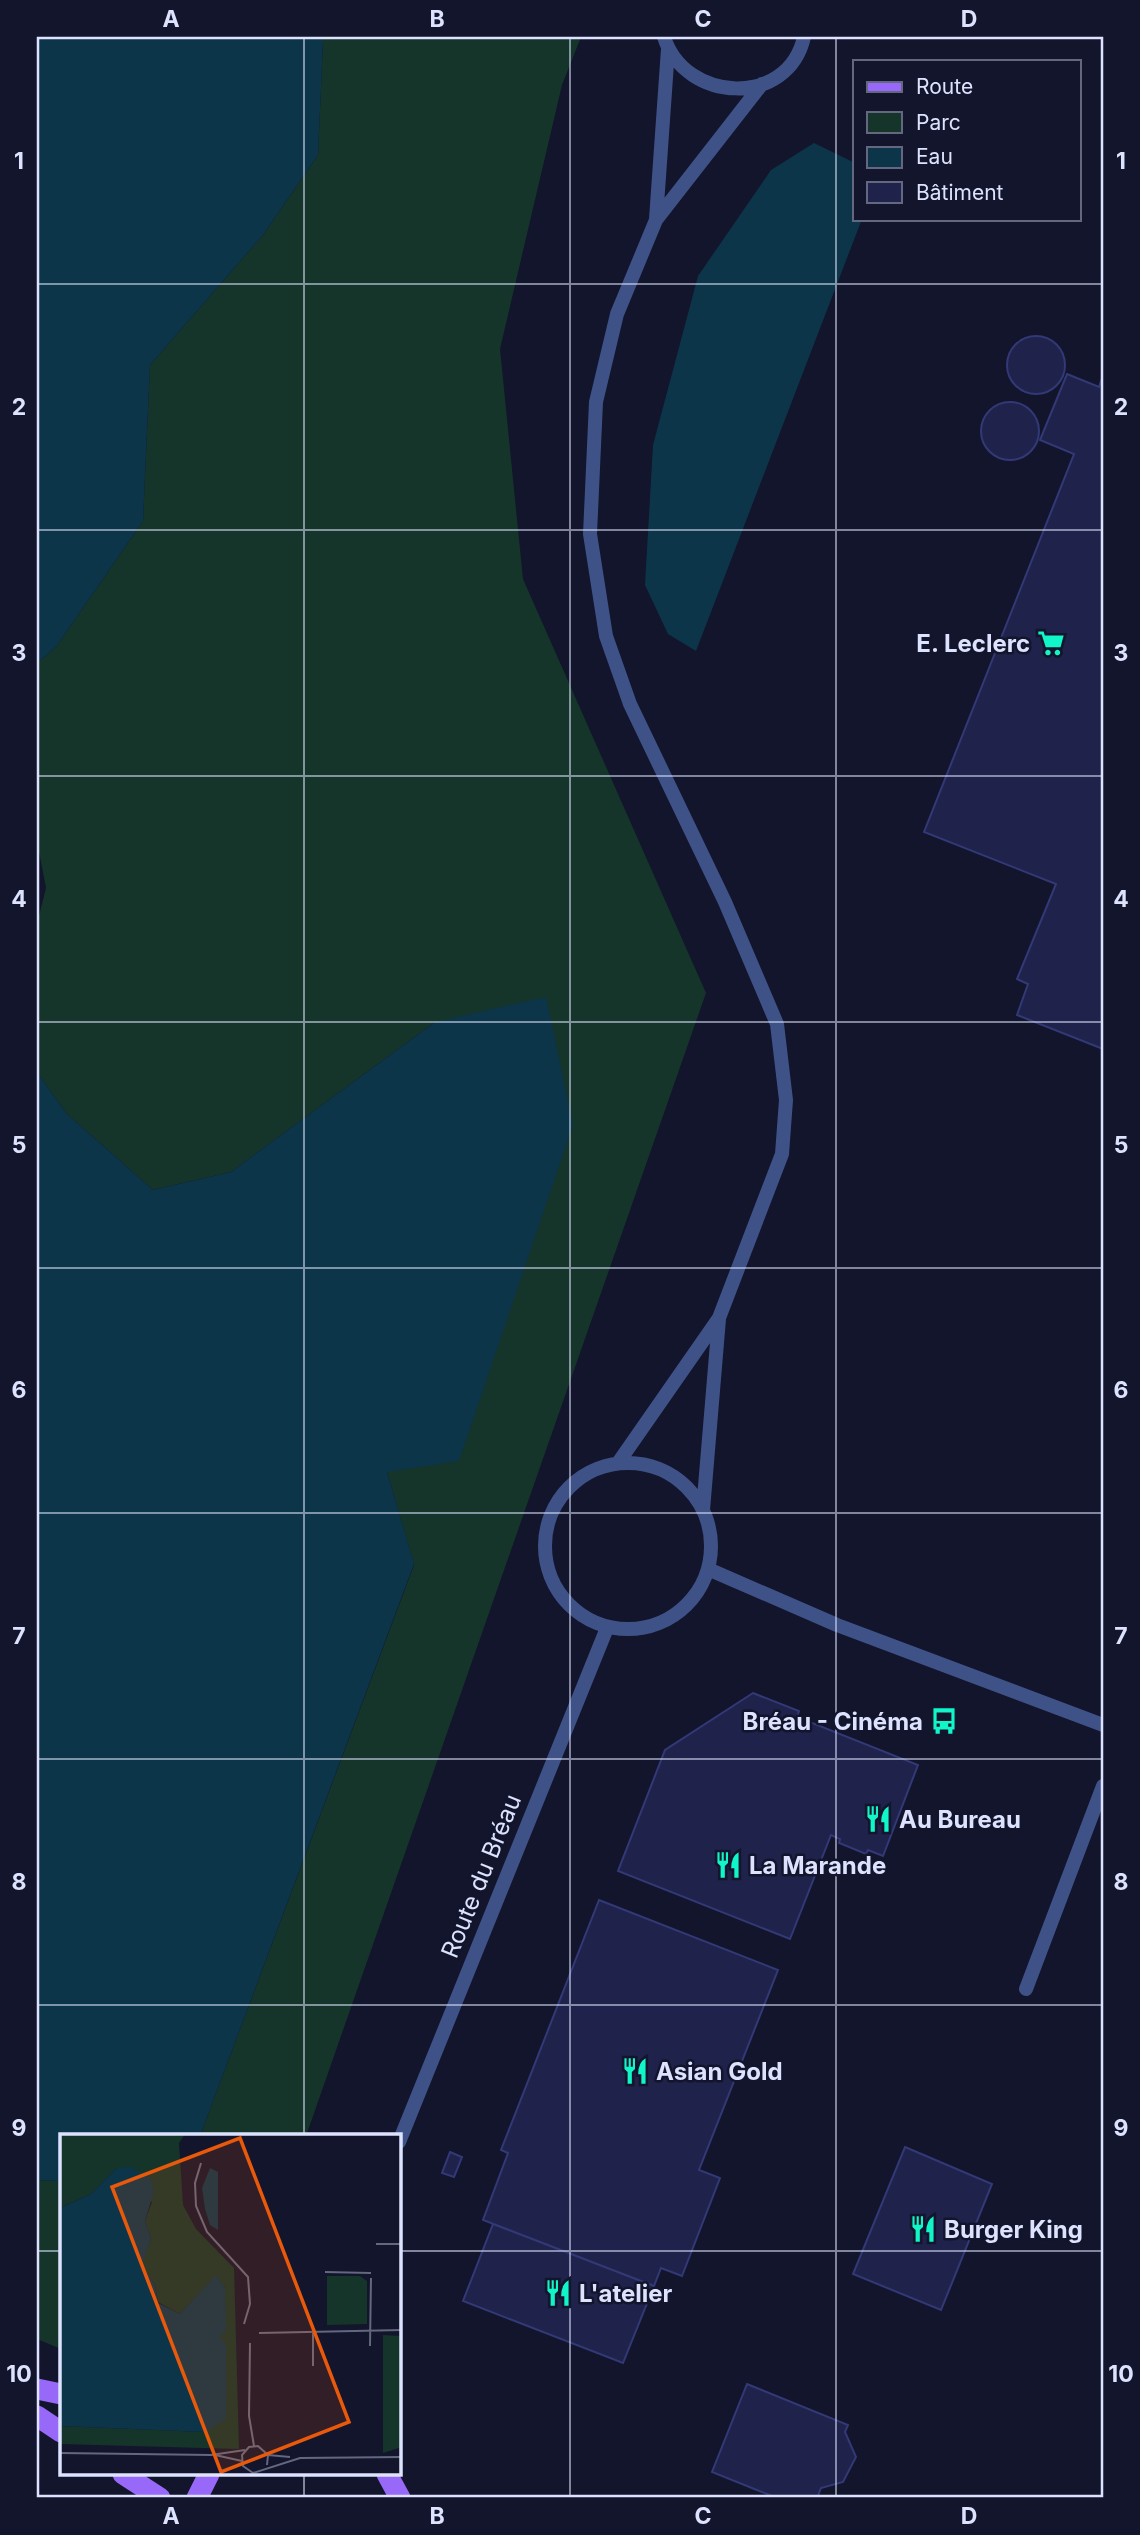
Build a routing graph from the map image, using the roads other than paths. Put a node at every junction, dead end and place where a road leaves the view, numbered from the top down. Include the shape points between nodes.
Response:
1 (803, 37) edge
2 (666, 43) edge
3 (762, 84) junction
4 (656, 220) junction
5 (719, 1318) junction
6 (618, 1463) junction
7 (703, 1510) junction
8 (708, 1569) junction
9 (607, 1628) junction
10 (1103, 1724) edge
11 (1103, 1786) edge
12 (1026, 1989) dead end
13 (401, 2137) edge
14 (37, 2389) edge
15 (60, 2394) edge
16 (37, 2416) edge
17 (60, 2431) edge
18 (126, 2476) edge
19 (208, 2476) edge
20 (388, 2476) edge
21 (160, 2498) edge
22 (197, 2498) edge
23 (400, 2498) edge

1 - 3 street via 793,60
2 - 3 street via 681,67 699,80 741,90
2 - 4 street
3 - 4 street
4 - 5 street via 617,314 596,402 590,534 606,636 630,704 725,902 777,1024 786,1100 782,1154
5 - 6 street
5 - 7 street
6 - 7 street via 643,1464 668,1473 688,1488
6 - 9 street via 590,1471 567,1489 550,1513 544,1541 547,1569 560,1595 581,1615
7 - 8 street via 711,1549
8 - 9 street via 698,1593 680,1612 658,1624
8 - 10 street via 837,1625
9 - 13 street, Route du Bréau
11 - 12 street
14 - 15 main road
16 - 17 main road
18 - 21 main road
19 - 22 main road
20 - 23 main road

